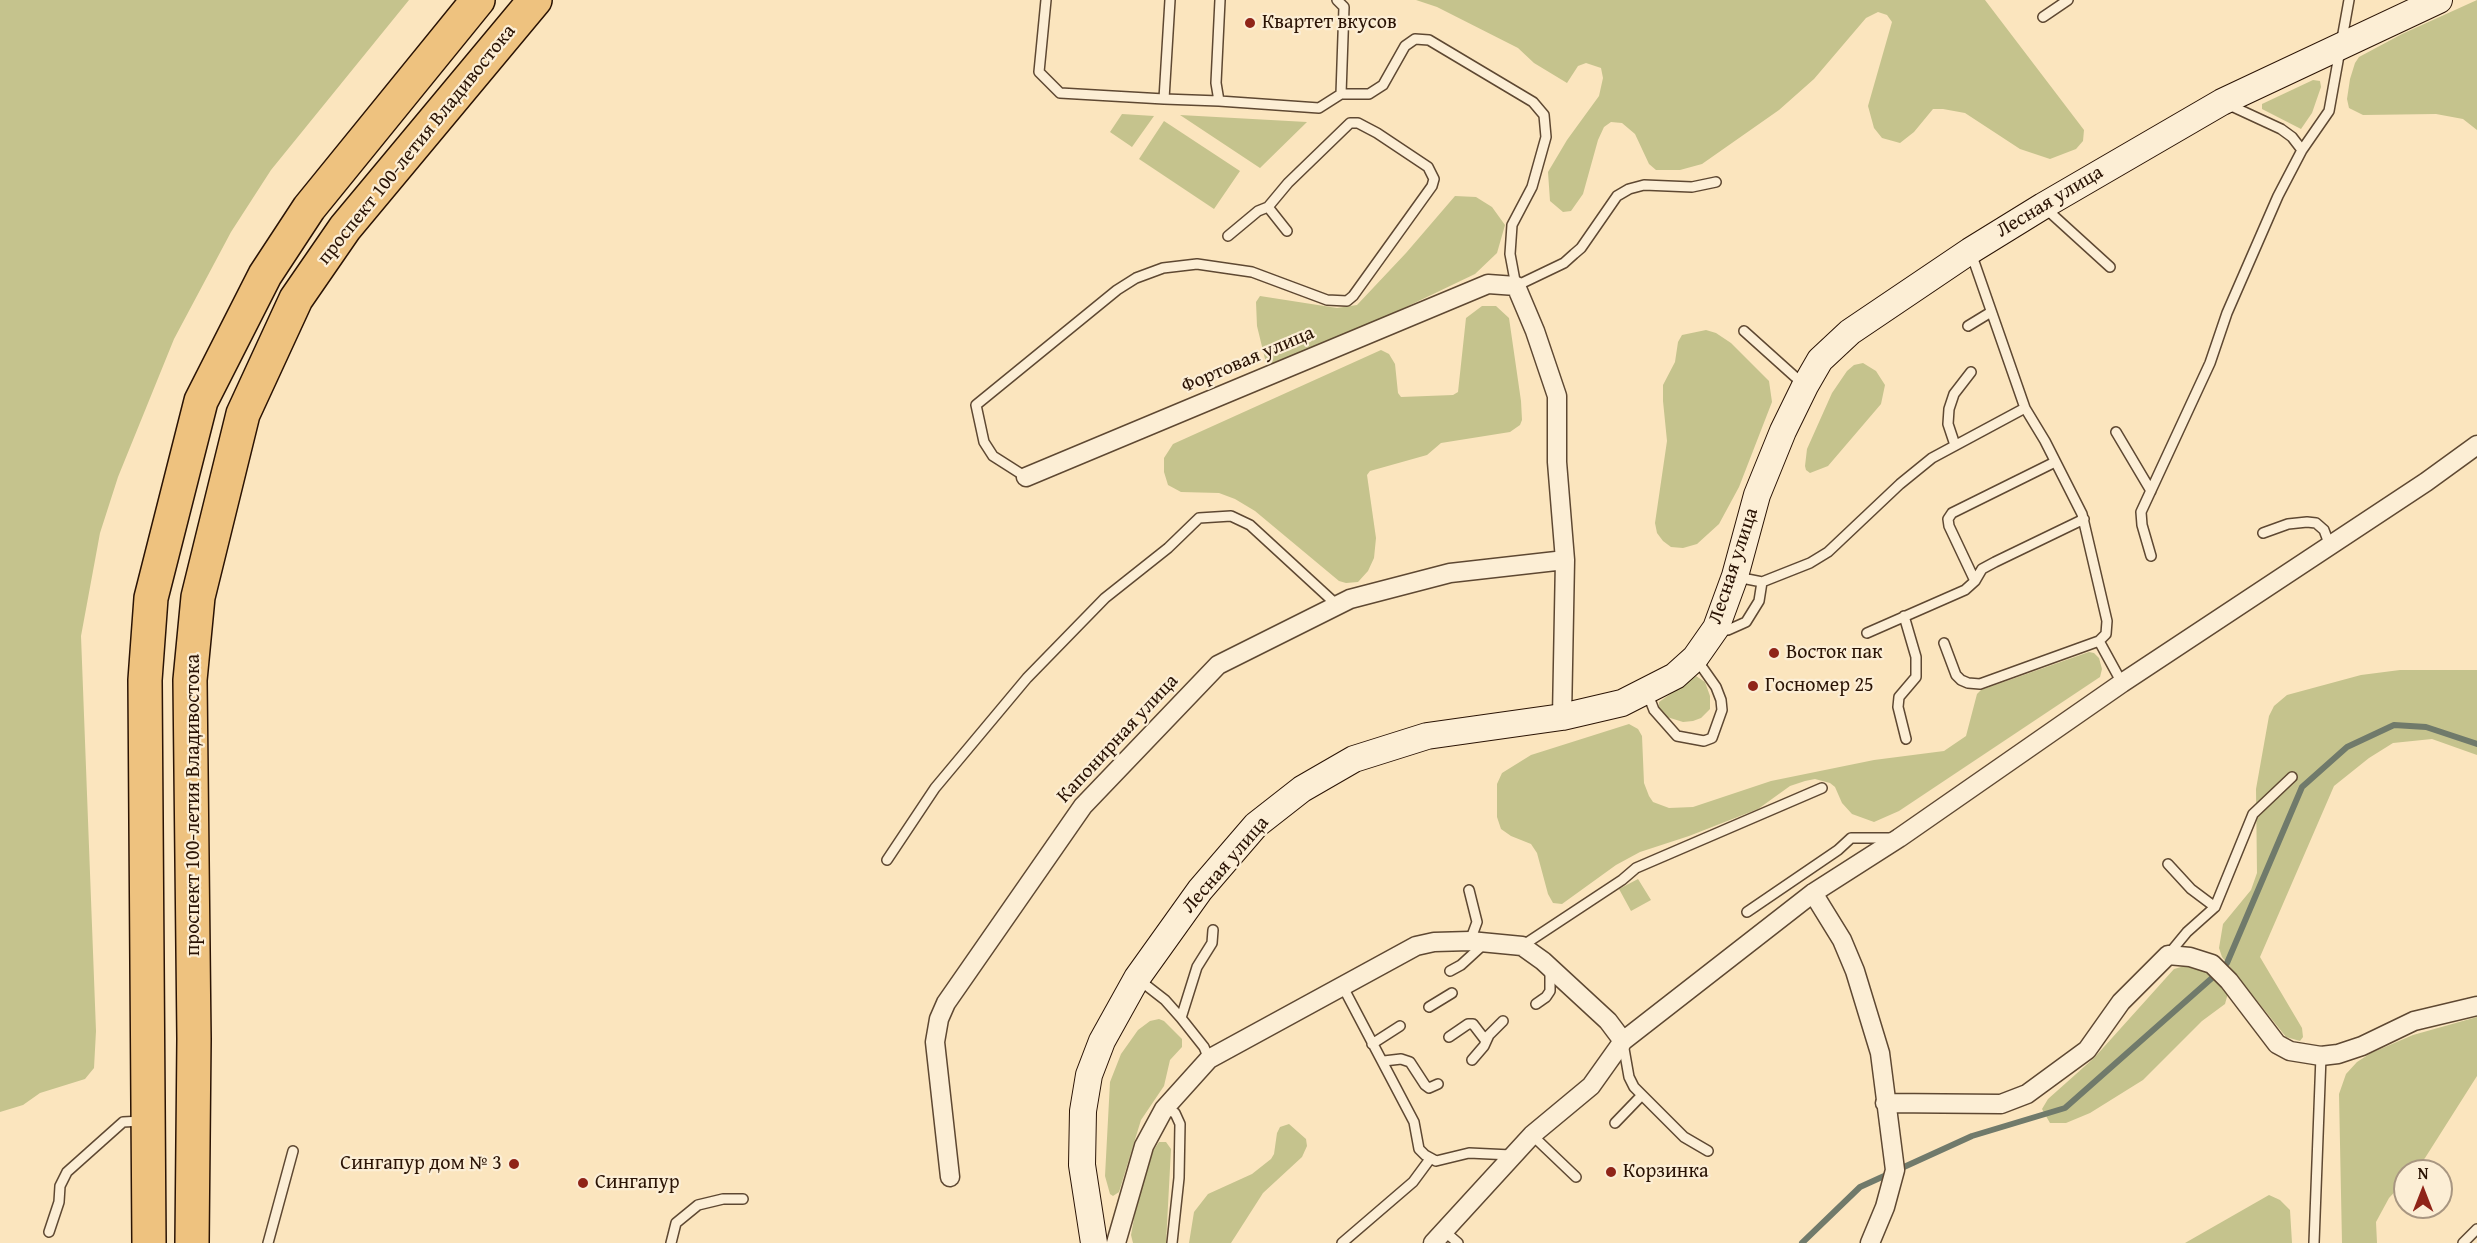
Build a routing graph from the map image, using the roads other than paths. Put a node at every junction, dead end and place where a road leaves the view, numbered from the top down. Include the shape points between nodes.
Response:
1 (478, 0) edge
2 (534, 0) edge
3 (1046, 0) edge
4 (1170, 0) edge
5 (1220, 0) edge
6 (1337, 0) edge
7 (2068, 0) edge
8 (2349, 0) edge
9 (2439, 0) edge
10 (2043, 17) dead end
11 (2342, 45) junction
12 (1341, 94) junction
13 (1164, 99) junction
14 (1219, 101) junction
15 (2222, 102) junction
16 (2302, 150) junction
17 (1716, 182) dead end
18 (2043, 206) junction
19 (1268, 207) junction
20 (1287, 231) dead end
21 (1228, 236) dead end
22 (1970, 251) junction
23 (2110, 267) dead end
24 (1516, 286) junction
25 (1991, 312) junction
26 (1968, 326) dead end
27 (1744, 331) dead end
28 (1971, 372) dead end
29 (1805, 386) junction
30 (2025, 408) junction
31 (2116, 432) dead end
32 (1955, 445) junction
33 (2477, 445) edge
34 (2055, 462) junction
35 (1026, 477) joint
36 (2151, 491) junction
37 (2084, 519) junction
38 (2263, 533) dead end
39 (2330, 546) junction
40 (2151, 556) dead end
41 (1565, 560) junction
42 (1735, 576) junction
43 (1975, 580) junction
44 (1762, 582) junction
45 (1337, 605) junction
46 (1904, 616) junction
47 (1716, 628) junction
48 (1867, 633) dead end
49 (2099, 641) junction
50 (1944, 643) dead end
51 (1695, 658) junction
52 (2122, 683) junction
53 (1647, 692) junction
54 (1562, 717) junction
55 (1906, 739) dead end
56 (2292, 777) dead end
57 (1822, 788) dead end
58 (1899, 838) junction
59 (887, 860) dead end
60 (2168, 864) dead end
61 (1468, 890) dead end
62 (1813, 893) junction
63 (2215, 907) junction
64 (1747, 912) dead end
65 (1213, 930) dead end
66 (1478, 941) junction
67 (1522, 946) junction
68 (2168, 955) junction
69 (1550, 968) junction
70 (1450, 971) dead end
71 (1137, 978) junction
72 (1343, 987) junction
73 (1452, 993) dead end
74 (1536, 1004) dead end
75 (2477, 1006) edge
76 (1429, 1007) dead end
77 (1181, 1018) junction
78 (1503, 1021) dead end
79 (1400, 1026) dead end
80 (1449, 1037) dead end
81 (1486, 1041) junction
82 (1623, 1041) junction
83 (1372, 1044) junction
84 (1419, 1056) dead end
85 (2321, 1056) junction
86 (1209, 1059) junction
87 (1472, 1060) dead end
88 (1384, 1061) junction
89 (1410, 1062) junction
90 (1438, 1084) dead end
91 (1642, 1095) junction
92 (1885, 1103) junction
93 (1164, 1109) junction
94 (148, 1121) junction
95 (1615, 1122) dead end
96 (1532, 1134) junction
97 (293, 1151) dead end
98 (1708, 1151) dead end
99 (1511, 1155) junction
100 (1430, 1160) junction
101 (950, 1177) dead end
102 (1576, 1177) dead end
103 (743, 1199) dead end
104 (2477, 1229) edge
105 (49, 1232) dead end
106 (1438, 1237) edge
107 (2313, 1242) edge
108 (149, 1243) edge
109 (192, 1243) edge
110 (268, 1243) edge
111 (671, 1243) edge
112 (1094, 1243) edge
113 (1116, 1243) edge
114 (1172, 1243) edge
115 (1342, 1243) edge
116 (1458, 1243) edge
117 (1870, 1243) edge
118 (2463, 1243) edge

1 - 94 highway, проспект 100-летия Владивостока via 309,208 265,275 201,401 151,598 145,680
2 - 109 highway, проспект 100-летия Владивостока via 339,237 296,299 243,414 198,597 190,680
3 - 13 lane via 1039,72 1060,93
4 - 13 lane
5 - 14 lane via 1216,83
6 - 12 lane via 1344,7
7 - 10 lane
8 - 11 lane
9 - 11 main road, Лесная улица
11 - 15 main road, Лесная улица
11 - 16 lane via 2329,111
12 - 14 lane via 1319,108
12 - 24 lane via 1369,94 1383,85 1406,46 1415,39 1429,40 1533,102 1544,115 1546,137 1532,187 1512,225 1510,254
13 - 14 lane
15 - 16 lane via 2281,129
15 - 18 main road, Лесная улица
16 - 36 lane via 2278,196 2210,363
17 - 24 lane via 1692,187 1644,185 1629,189 1617,196 1581,248 1564,263
18 - 22 main road, Лесная улица
18 - 23 lane
19 - 20 lane
19 - 21 lane
19 - 35 lane via 1350,123 1377,133 1428,167 1434,179 1347,301 1327,300 1252,272 1197,264 1163,268 1117,290 976,405 984,441 993,456
22 - 25 lane
22 - 29 main road, Лесная улица via 1850,332 1820,360
24 - 35 street, Фортовая улица via 1488,284
24 - 41 street via 1557,396 1557,462
25 - 26 lane
25 - 30 lane
27 - 29 lane
28 - 32 lane via 1954,394 1949,409 1948,424
29 - 42 main road, Лесная улица via 1757,495
30 - 32 lane
30 - 34 lane
31 - 36 lane
32 - 44 lane via 1900,484 1828,552
33 - 39 street
34 - 37 lane
34 - 43 lane via 1952,513 1949,526
36 - 40 lane via 2141,512
37 - 43 lane via 1982,569
37 - 49 lane via 2107,621 2106,634
38 - 39 lane via 2288,524 2316,523 2324,530
39 - 52 street
41 - 45 street, Капонирная улица via 1450,573
41 - 54 street
42 - 44 lane
42 - 47 main road, Лесная улица
43 - 46 lane via 1965,590
44 - 47 lane via 1759,601 1746,622 1728,630
45 - 59 lane via 1250,525 1231,516 1199,518 1105,598 1027,678 935,788
45 - 101 street, Капонирная улица via 1218,665 1083,807 946,1003 935,1042
46 - 48 lane
46 - 55 lane via 1916,657 1916,677 1899,697
47 - 51 main road, Лесная улица
49 - 50 lane via 1980,684 1968,683 1956,675
49 - 52 lane
51 - 53 main road, Лесная улица via 1675,676
51 - 53 lane via 1721,700 1722,710 1712,738 1704,741 1677,736 1654,710
52 - 58 street
53 - 54 main road, Лесная улица via 1622,703
54 - 71 main road, Лесная улица via 1427,736 1354,759 1302,789 1256,825 1200,890
56 - 63 lane via 2253,814
57 - 67 lane via 1635,868
58 - 62 street
58 - 64 lane via 1851,838
60 - 63 lane via 2191,890
61 - 66 lane
62 - 82 street
62 - 92 street via 1842,940 1855,971 1880,1053
63 - 68 lane
65 - 77 lane via 1212,943 1197,967
66 - 67 street
66 - 70 lane via 1468,960
66 - 72 street via 1416,946
67 - 69 street
68 - 85 street via 2212,964 2277,1044 2290,1051
68 - 92 street via 2121,1002 2087,1050 2027,1094 2001,1104
69 - 74 lane via 1550,991
69 - 82 street via 1608,1021
71 - 77 lane
71 - 112 main road, Лесная улица via 1102,1041 1089,1075 1083,1110 1082,1165
72 - 83 lane
72 - 86 street
73 - 76 lane
75 - 85 street via 2414,1021 2362,1046
77 - 86 lane
78 - 81 lane
79 - 83 lane
80 - 81 lane via 1473,1024
81 - 87 lane
82 - 91 lane via 1629,1077
82 - 96 street via 1591,1086
83 - 88 lane
84 - 89 lane
85 - 107 lane
86 - 93 street
88 - 89 lane
88 - 100 lane via 1414,1122 1419,1149
89 - 90 lane via 1425,1085 1429,1088
91 - 95 lane
91 - 98 lane via 1684,1137
92 - 117 street via 1895,1170
93 - 113 street via 1144,1146
93 - 114 lane via 1175,1113 1180,1124
94 - 105 lane via 123,1122 67,1172
94 - 108 highway, проспект 100-летия Владивостока
96 - 99 street
96 - 102 lane
97 - 110 lane
99 - 100 lane via 1469,1153 1442,1161
99 - 106 street
100 - 115 lane via 1413,1182
103 - 111 lane via 698,1205 676,1223
104 - 118 lane
106 - 116 lane

